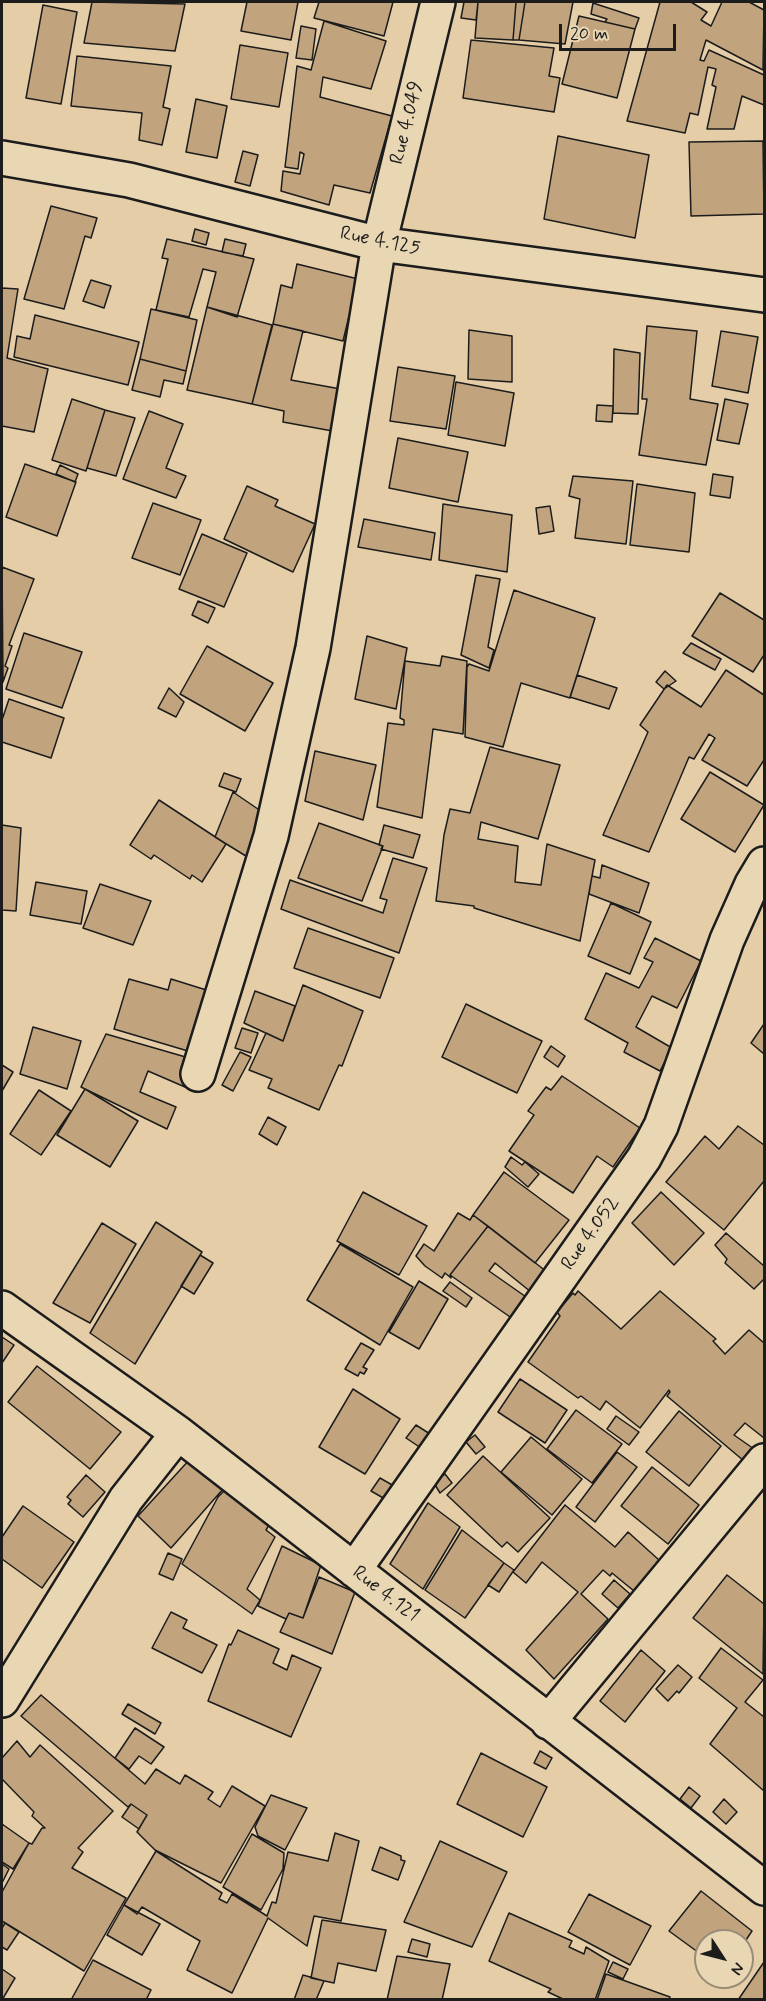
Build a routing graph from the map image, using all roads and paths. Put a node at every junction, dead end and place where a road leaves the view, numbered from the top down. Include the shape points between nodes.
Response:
1 (438, 2) edge
2 (2, 158) edge
3 (379, 244) junction
4 (765, 296) edge
5 (765, 864) edge
6 (198, 1074) dead end
7 (2, 1308) edge
8 (178, 1434) junction
9 (765, 1461) edge
10 (354, 1570) junction
11 (2, 1700) edge
12 (548, 1722) junction
13 (765, 1888) edge

1 - 3 street, Rue 4.049
2 - 3 street, Rue 4.125 via 129,180
3 - 4 street, Rue 4.125
3 - 6 street, Rue 4.049 via 311,659 271,836
5 - 10 street, Rue 4.052 via 727,940 661,1126 644,1158
7 - 8 street, Rue 4.121
8 - 10 street, Rue 4.121
8 - 11 street via 126,1499
9 - 12 street
10 - 12 street, Rue 4.121
12 - 13 street, Rue 4.121

